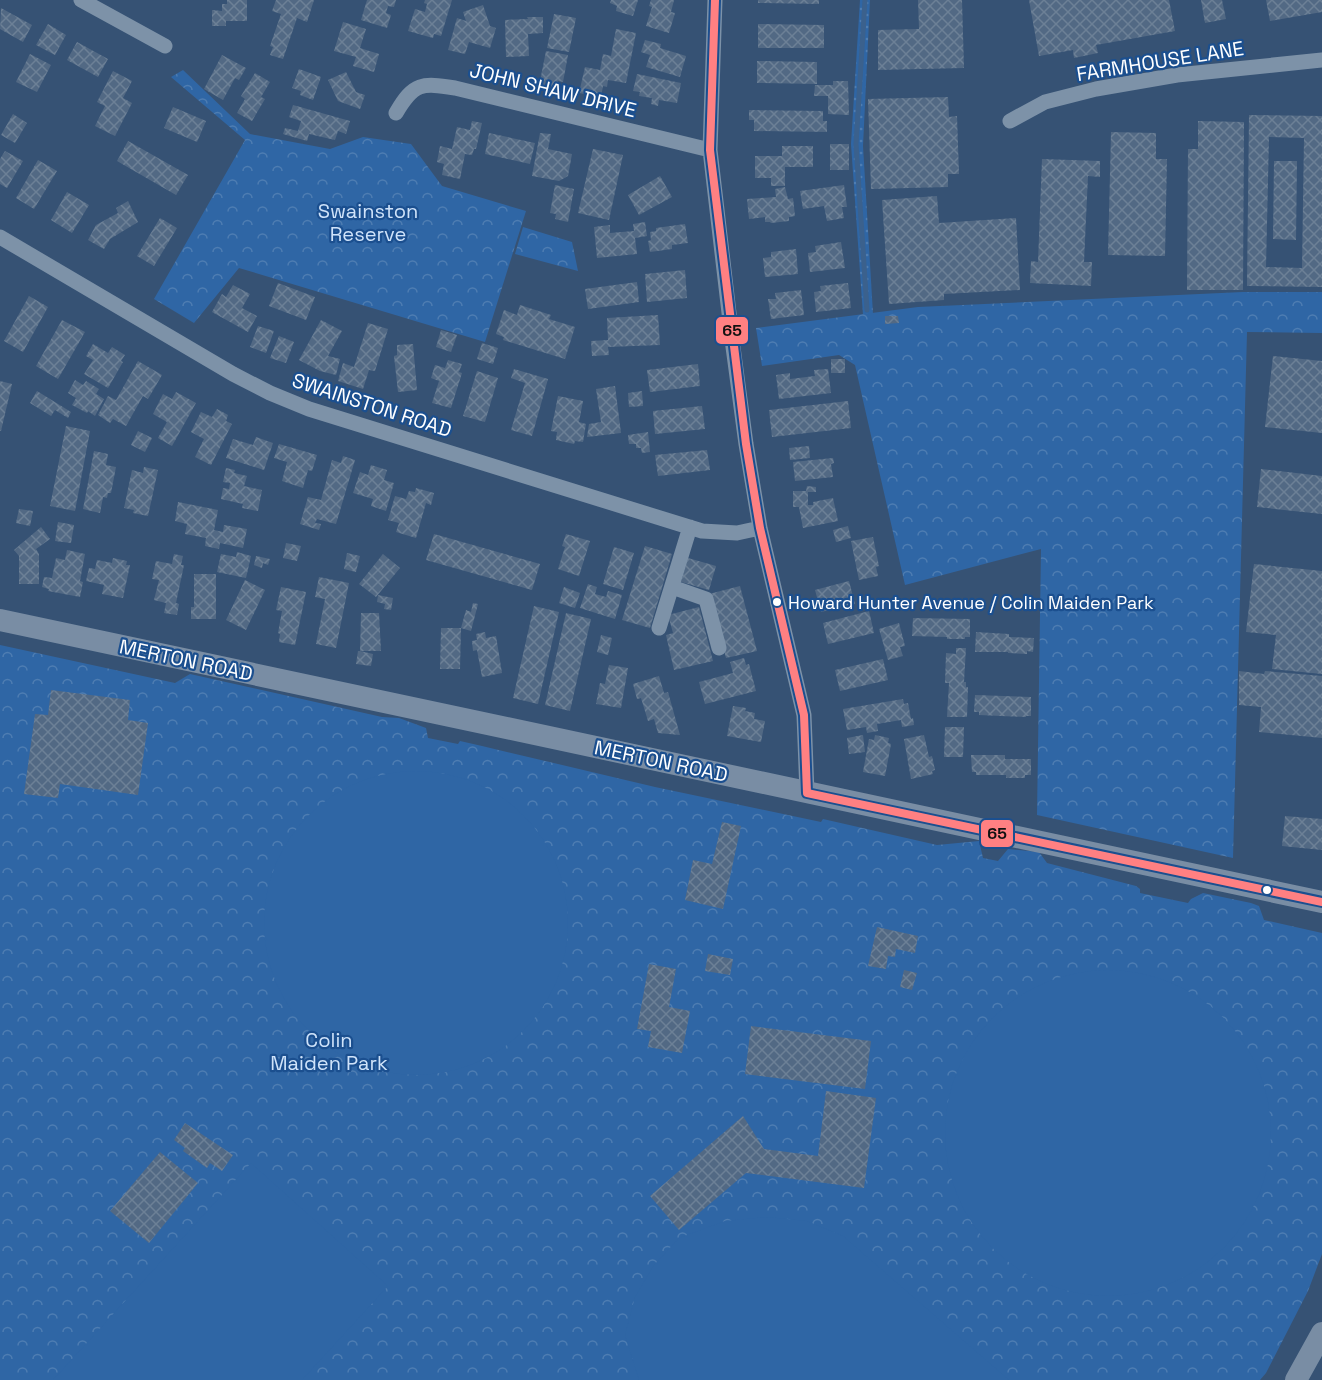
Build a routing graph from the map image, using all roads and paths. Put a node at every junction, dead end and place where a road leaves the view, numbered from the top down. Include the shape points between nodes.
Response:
1 (81, 0) edge
2 (715, 0) edge
3 (165, 46) dead end
4 (1322, 60) edge
5 (396, 112) dead end
6 (1010, 121) dead end
7 (710, 150) junction
8 (0, 237) edge
9 (690, 527) junction
10 (760, 528) junction
11 (672, 587) junction
12 (0, 620) edge
13 (659, 628) dead end
14 (719, 648) dead end
15 (807, 793) junction
16 (1322, 902) edge
17 (1322, 1333) edge
18 (1296, 1380) edge

1 - 3 street
2 - 7 street
4 - 6 street, FARMHOUSE LANE via 1177,75 1096,89 1046,102
5 - 7 street, JOHN SHAW DRIVE via 414,89 435,85
7 - 10 street via 733,347
8 - 9 street, SWAINSTON ROAD via 270,393 309,409
9 - 10 street, SWAINSTON ROAD via 717,533
9 - 11 street
10 - 15 street via 804,715
11 - 13 street
11 - 14 street via 706,599
12 - 15 main road, MERTON ROAD
15 - 16 main road, MERTON ROAD
17 - 18 main road

